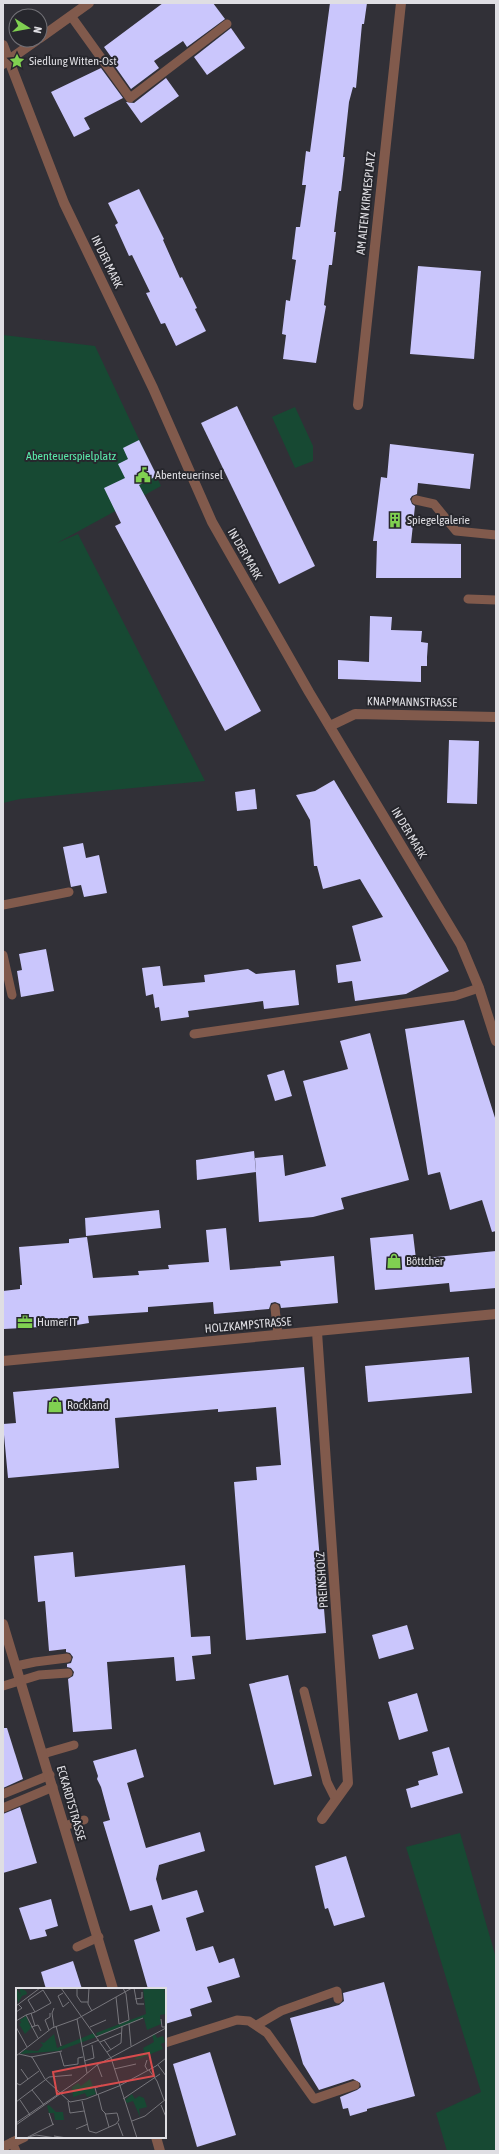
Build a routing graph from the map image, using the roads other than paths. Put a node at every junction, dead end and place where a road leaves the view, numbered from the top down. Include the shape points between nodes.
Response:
1 (89, 3) edge
2 (401, 3) edge
3 (71, 16) junction
4 (227, 24) dead end
5 (48, 32) edge
6 (3, 45) edge
7 (25, 48) edge
8 (5, 61) edge
9 (358, 405) dead end
10 (416, 500) dead end
11 (496, 535) edge
12 (468, 599) dead end
13 (496, 600) edge
14 (496, 717) edge
15 (330, 726) junction
16 (69, 892) dead end
17 (3, 906) edge
18 (3, 955) edge
19 (479, 988) junction
20 (12, 994) dead end
21 (194, 1034) dead end
22 (496, 1041) edge
23 (275, 1308) dead end
24 (496, 1314) edge
25 (317, 1332) junction
26 (278, 1335) junction
27 (3, 1361) edge
28 (3, 1624) edge
29 (67, 1658) dead end
30 (16, 1666) junction
31 (68, 1673) dead end
32 (20, 1680) junction
33 (3, 1686) edge
34 (304, 1690) dead end
35 (74, 1744) dead end
36 (43, 1754) junction
37 (50, 1775) junction
38 (53, 1787) junction
39 (3, 1794) edge
40 (336, 1800) junction
41 (3, 1808) edge
42 (322, 1819) dead end
43 (84, 1820) dead end
44 (64, 1826) junction
45 (99, 1937) junction
46 (77, 1947) dead end
47 (114, 1988) edge
48 (338, 1998) dead end
49 (257, 2025) junction
50 (166, 2043) edge
51 (355, 2085) dead end
52 (23, 2138) edge
53 (156, 2138) edge
54 (10, 2147) edge
55 (160, 2151) edge

1 - 3 street
2 - 9 street, AM ALTEN KIRMESPLATZ
3 - 4 lane via 130,98
3 - 5 street
6 - 8 street, IN DER MARK
7 - 8 street
8 - 15 street, IN DER MARK via 64,203 153,388 212,522
10 - 11 lane via 434,504 456,531
12 - 13 lane
14 - 15 street, KNAPMANNSTRASSE via 355,714
15 - 19 street, IN DER MARK via 461,944
16 - 17 lane
18 - 20 lane
19 - 21 lane via 455,996
19 - 22 street, IN DER MARK
23 - 26 lane
24 - 25 street, HOLZKAMPSTRASSE
25 - 26 street, HOLZKAMPSTRASSE
25 - 40 street, PREINSHOLZ via 348,1783
26 - 27 street, HOLZKAMPSTRASSE
28 - 30 street, ECKARDTSTRASSE
29 - 30 lane
30 - 32 street, ECKARDTSTRASSE
31 - 32 lane
32 - 33 lane
32 - 36 street, ECKARDTSTRASSE
34 - 40 lane via 327,1782
35 - 36 lane
36 - 37 street, ECKARDTSTRASSE
37 - 38 street, ECKARDTSTRASSE
37 - 39 lane
38 - 41 lane
38 - 44 street, ECKARDTSTRASSE
40 - 42 street, PREINSHOLZ
43 - 44 lane
44 - 45 street, ECKARDTSTRASSE
45 - 46 lane
45 - 47 street, ECKARDTSTRASSE
48 - 49 lane via 337,1992 281,2011
49 - 50 lane via 248,2020 237,2020
49 - 51 lane via 268,2033 314,2099
52 - 54 street
53 - 55 street

